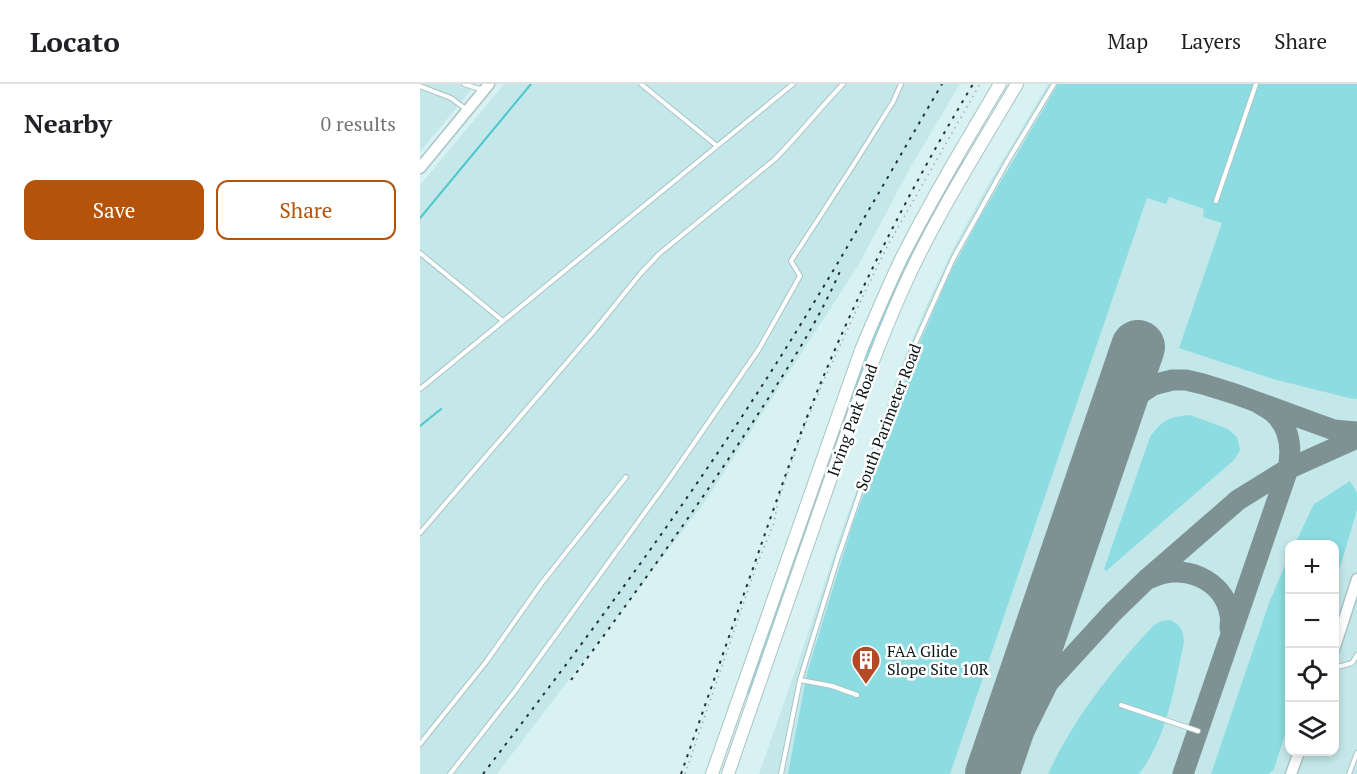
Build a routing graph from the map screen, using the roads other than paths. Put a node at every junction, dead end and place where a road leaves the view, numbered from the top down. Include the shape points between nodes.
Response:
1 (464, 84) edge
2 (641, 84) edge
3 (793, 84) edge
4 (843, 84) edge
5 (902, 84) edge
6 (1000, 84) edge
7 (1017, 84) edge
8 (1054, 84) edge
9 (1256, 84) edge
10 (420, 86) edge
11 (486, 87) edge
12 (468, 110) junction
13 (966, 141) junction
14 (717, 147) junction
15 (979, 149) junction
16 (420, 168) edge
17 (1216, 201) dead end
18 (420, 253) edge
19 (503, 321) junction
20 (420, 389) edge
21 (626, 477) dead end
22 (420, 533) edge
23 (1357, 579) edge
24 (1336, 648) edge
25 (1357, 655) edge
26 (1339, 667) edge
27 (800, 680) junction
28 (857, 695) dead end
29 (1121, 705) dead end
30 (736, 706) junction
31 (750, 711) junction
32 (1198, 730) dead end
33 (420, 744) edge
34 (1357, 753) edge
35 (1298, 756) edge
36 (450, 774) edge
37 (712, 774) edge
38 (728, 774) edge
39 (781, 774) edge
40 (1291, 774) edge
41 (1349, 774) edge

1 - 11 lane
2 - 14 lane
3 - 14 lane
4 - 22 lane via 774,160 647,266
5 - 36 lane via 791,261 800,276 759,348 597,580
6 - 13 main road, Irving Park Road
7 - 15 main road, Irving Park Road
8 - 27 lane, South Parimeter Road via 953,259 910,355 846,531
9 - 17 lane
10 - 12 lane via 451,98
11 - 12 street
12 - 16 street
13 - 15 lane
13 - 30 main road, Irving Park Road via 901,259 861,350
14 - 19 lane
15 - 31 main road, Irving Park Road via 923,248 871,365
18 - 19 lane
19 - 20 lane
21 - 33 lane
23 - 24 street
25 - 26 lane via 1352,663
27 - 28 lane
27 - 39 lane, South Parimeter Road
29 - 32 lane
30 - 31 lane
30 - 37 main road, Irving Park Road
31 - 38 main road, Irving Park Road
34 - 41 lane
35 - 40 street

